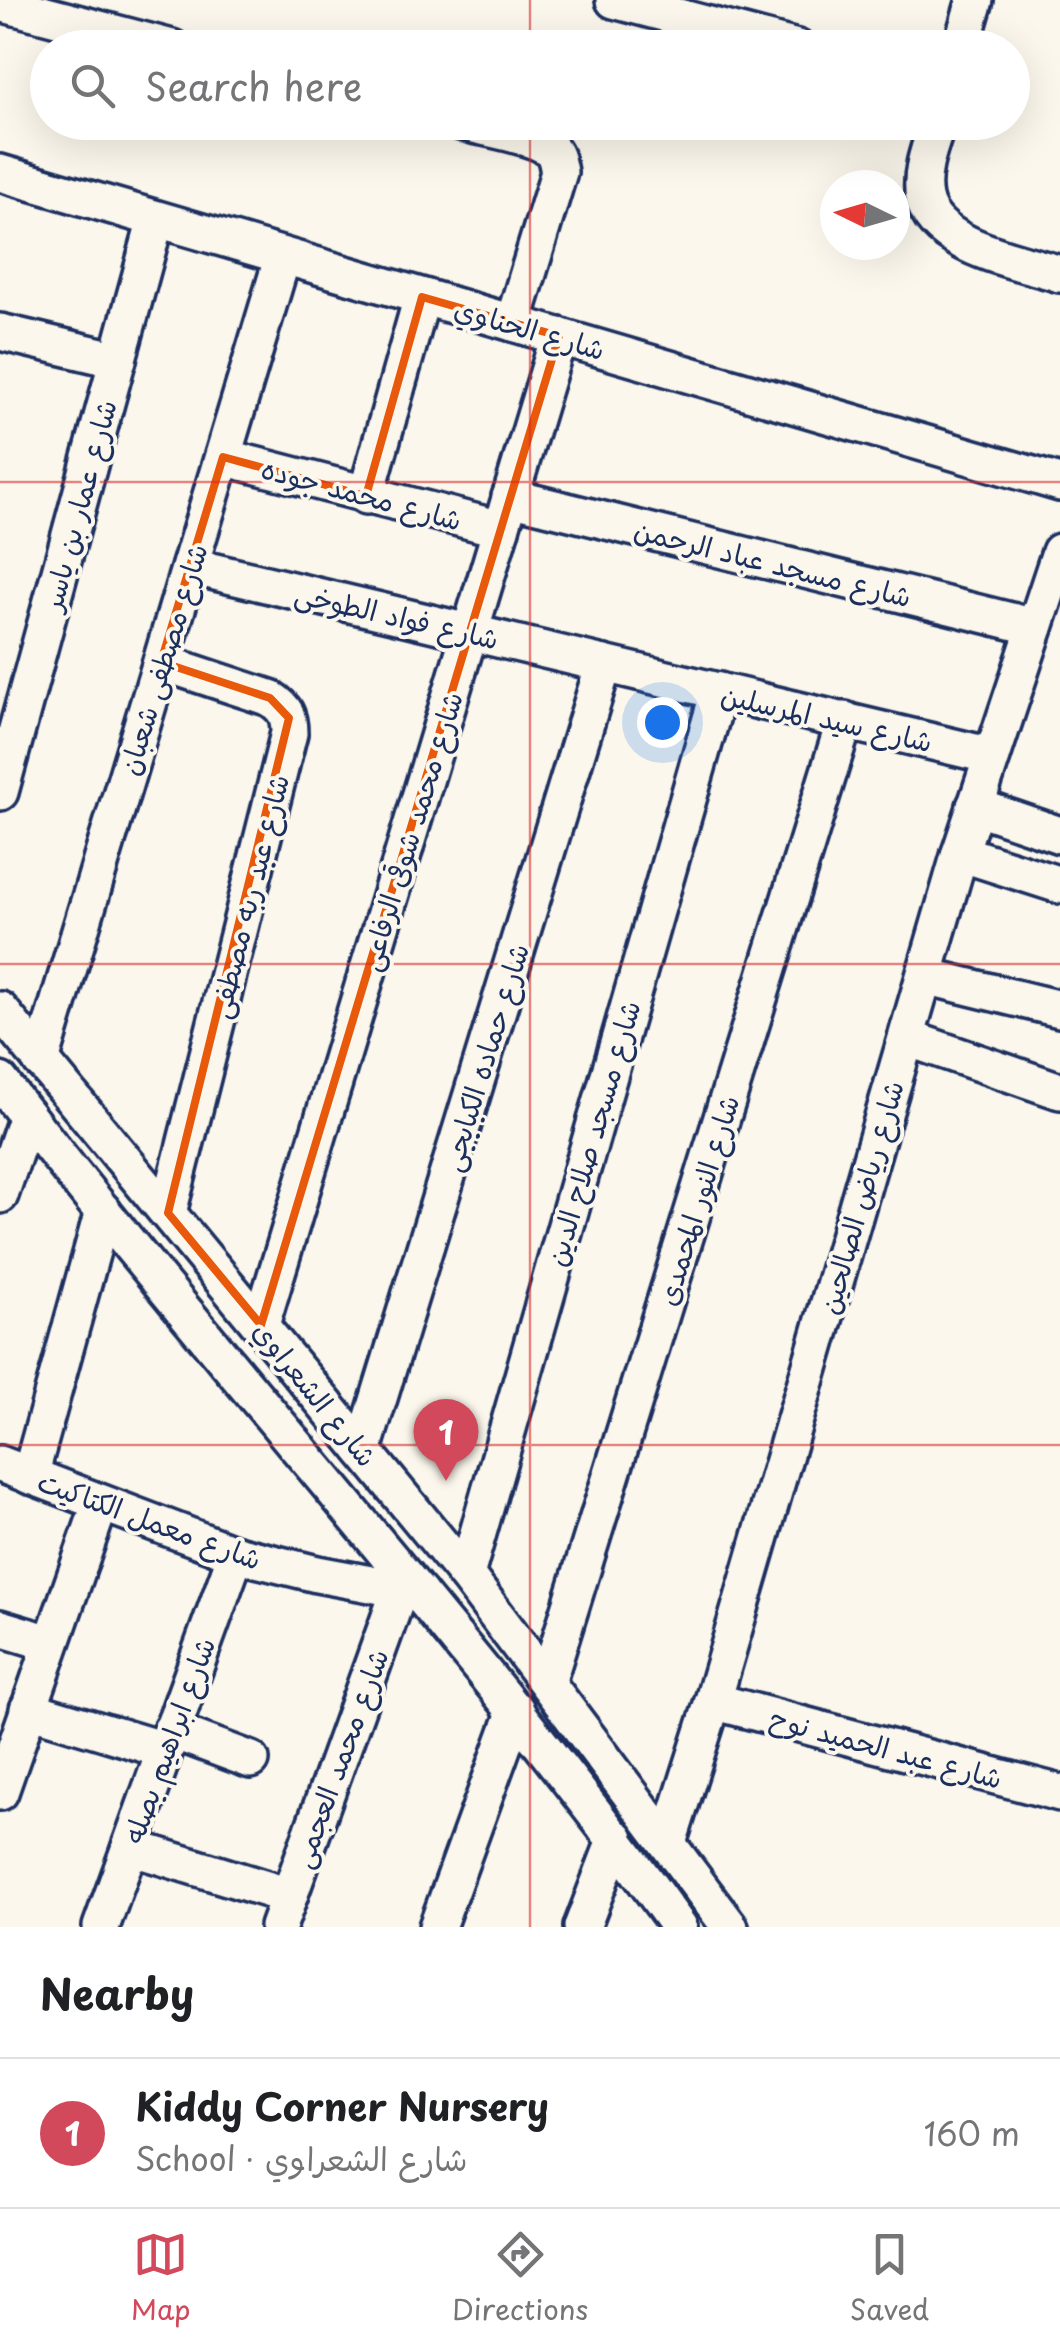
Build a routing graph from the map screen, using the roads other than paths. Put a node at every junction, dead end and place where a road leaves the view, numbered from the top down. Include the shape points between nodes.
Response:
1 (614, 0) edge
2 (975, 0) edge
3 (0, 3) edge
4 (103, 30) edge
5 (728, 30) edge
6 (966, 30) edge
7 (528, 140) edge
8 (933, 140) edge
9 (0, 173) edge
10 (156, 219) junction
11 (283, 256) junction
12 (1060, 274) edge
13 (422, 296) junction
14 (513, 323) junction
15 (0, 332) edge
16 (559, 336) junction
17 (118, 360) junction
18 (223, 457) junction
19 (1060, 483) edge
20 (366, 496) junction
21 (506, 513) junction
22 (1060, 552) edge
23 (190, 566) junction
24 (1035, 628) junction
25 (470, 632) junction
26 (161, 662) junction
27 (604, 664) junction
28 (719, 691) junction
29 (845, 720) junction
30 (992, 756) junction
31 (0, 792) edge
32 (974, 806) junction
33 (1060, 835) edge
34 (960, 853) junction
35 (1060, 885) edge
36 (926, 976) junction
37 (1060, 1009) edge
38 (0, 1010) edge
39 (906, 1038) junction
40 (41, 1061) junction
41 (0, 1081) edge
42 (1060, 1090) edge
43 (27, 1116) junction
44 (0, 1195) edge
45 (103, 1211) junction
46 (168, 1213) junction
47 (260, 1325) junction
48 (363, 1450) junction
49 (15, 1470) edge
50 (100, 1504) junction
51 (236, 1554) junction
52 (466, 1575) junction
53 (410, 1591) junction
54 (0, 1628) edge
55 (50, 1643) junction
56 (548, 1680) junction
57 (713, 1701) junction
58 (28, 1710) junction
59 (516, 1710) junction
60 (167, 1740) junction
61 (251, 1760) dead end
62 (0, 1792) edge
63 (1060, 1792) edge
64 (616, 1838) junction
65 (668, 1843) junction
66 (130, 1846) junction
67 (283, 1911) edge
68 (721, 1923) edge
69 (101, 1927) edge
70 (437, 1927) edge
71 (582, 1927) edge
72 (679, 1927) edge

1 - 5 street
2 - 6 street
3 - 4 street
7 - 14 street via 548,147 559,172
8 - 12 street via 924,200 940,226 964,244
9 - 10 street, شارع الحناوي
10 - 11 street, شارع الحناوي
10 - 17 street, شارع عمار بن ياسر
11 - 13 street, شارع الحناوي
11 - 18 street, شارع مصطفى شعبان
13 - 14 street, شارع الحناوي
13 - 20 street
14 - 16 street, شارع الحناوي
15 - 17 street
16 - 19 street, شارع الحناوي
16 - 21 street, شارع محمد شوقى الرفاعى
17 - 31 street, شارع عمار بن ياسر
18 - 20 street, شارع محمد جوده
18 - 23 street, شارع مصطفى شعبان
20 - 21 street, شارع محمد جوده
21 - 24 street, شارع مسجد عباد الرحمن
21 - 25 street, شارع محمد شوقى الرفاعى
22 - 24 street, شارع رياض الصالحين
23 - 25 street, شارع فواد الطوخى
23 - 26 street, شارع مصطفى شعبان
24 - 30 street, شارع رياض الصالحين
25 - 27 street, شارع فواد الطوخى
25 - 47 street, شارع محمد شوقى الرفاعى
26 - 40 street, شارع مصطفى شعبان
26 - 46 street, شارع عبد ربه مصطفى via 270,698 289,718
27 - 28 street, شارع سيد المرسلين
27 - 48 street, شارع حماده الكبابجى
28 - 29 street, شارع سيد المرسلين
28 - 52 street, شارع مسجد صلاح الدين
29 - 30 street, شارع سيد المرسلين
29 - 56 street, شارع النور المحمدى
30 - 32 street, شارع رياض الصالحين
32 - 33 street
32 - 34 street, شارع رياض الصالحين
34 - 35 street
34 - 36 street, شارع رياض الصالحين
36 - 37 street
36 - 39 street, شارع رياض الصالحين
38 - 40 street, شارع الشعراوي
39 - 42 street
39 - 57 street, شارع رياض الصالحين
40 - 46 street, شارع الشعراوي
41 - 43 street, شارع الشعراوي
43 - 44 street
43 - 45 street, شارع الشعراوي
45 - 49 street
45 - 53 street, شارع الشعراوي
46 - 47 street, شارع الشعراوي
47 - 48 street, شارع الشعراوي
48 - 52 street, شارع الشعراوي
49 - 50 street, شارع معمل الكتاكيت
50 - 51 street, شارع معمل الكتاكيت
50 - 55 street
51 - 53 street, شارع معمل الكتاكيت
51 - 60 street, شارع ابراهيم بصله
52 - 56 street, شارع الشعراوي
53 - 59 street, شارع الشعراوي
53 - 67 street, شارع محمد العجمى
54 - 55 street
55 - 58 street
56 - 65 street, شارع الشعراوي
57 - 63 street, شارع عبد الحميد نوح
57 - 65 street, شارع رياض الصالحين
58 - 60 street
58 - 62 street
59 - 64 street, شارع الشعراوي
59 - 70 street
60 - 61 street
60 - 66 street, شارع ابراهيم بصله
64 - 71 street
64 - 72 street, شارع الشعراوي
65 - 68 street, شارع الشعراوي
66 - 67 street
66 - 69 street, شارع ابراهيم بصله

